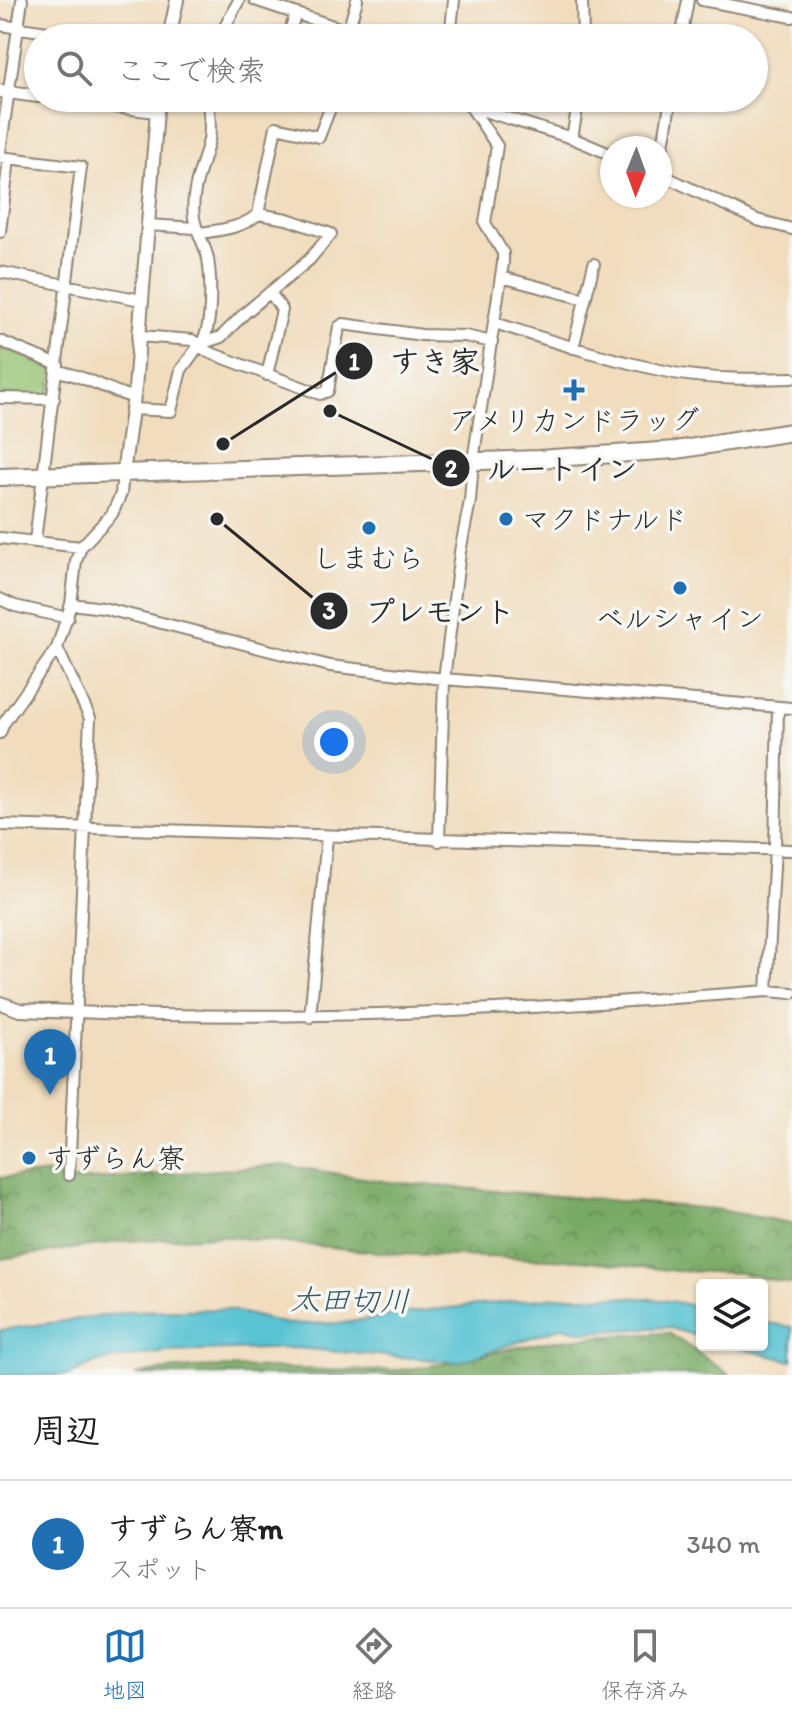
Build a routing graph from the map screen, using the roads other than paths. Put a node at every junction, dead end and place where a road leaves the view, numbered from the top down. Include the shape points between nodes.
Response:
1 (22, 0) edge
2 (177, 0) edge
3 (239, 0) edge
4 (255, 0) edge
5 (357, 0) edge
6 (454, 0) edge
7 (582, 0) edge
8 (688, 0) edge
9 (702, 0) edge
10 (296, 14) junction
11 (792, 17) edge
12 (172, 24) edge
13 (226, 24) edge
14 (292, 24) edge
15 (327, 24) edge
16 (350, 24) edge
17 (451, 24) edge
18 (583, 24) edge
19 (684, 24) edge
20 (0, 25) edge
21 (18, 28) junction
22 (24, 29) edge
23 (4, 92) edge
24 (24, 94) edge
25 (156, 112) edge
26 (210, 112) edge
27 (329, 112) edge
28 (474, 112) edge
29 (485, 112) edge
30 (577, 112) edge
31 (669, 112) edge
32 (665, 136) edge
33 (572, 138) junction
34 (600, 150) edge
35 (3, 156) edge
36 (672, 180) edge
37 (1, 214) edge
38 (258, 214) junction
39 (147, 225) junction
40 (792, 229) edge
41 (199, 230) junction
42 (0, 232) edge
43 (594, 264) dead end
44 (0, 272) edge
45 (501, 277) junction
46 (68, 285) junction
47 (270, 292) junction
48 (585, 299) junction
49 (141, 300) junction
50 (495, 323) junction
51 (139, 336) junction
52 (0, 341) edge
53 (492, 342) junction
54 (200, 344) junction
55 (573, 348) junction
56 (58, 368) junction
57 (267, 375) junction
58 (792, 378) edge
59 (0, 398) edge
60 (54, 399) junction
61 (132, 403) junction
62 (792, 432) edge
63 (473, 461) junction
64 (123, 473) junction
65 (43, 476) junction
66 (0, 477) edge
67 (0, 538) edge
68 (35, 541) junction
69 (81, 547) junction
70 (0, 599) edge
71 (71, 604) junction
72 (68, 618) junction
73 (57, 648) junction
74 (444, 679) junction
75 (778, 708) junction
76 (792, 708) edge
77 (0, 733) edge
78 (0, 825) edge
79 (87, 830) junction
80 (327, 837) junction
81 (439, 841) junction
82 (775, 849) junction
83 (792, 850) edge
84 (767, 991) junction
85 (792, 993) edge
86 (0, 1003) edge
87 (77, 1012) junction
88 (310, 1017) junction
89 (69, 1175) dead end

1 - 21 street
2 - 12 street
3 - 13 street
4 - 10 street
5 - 16 street
6 - 17 street
7 - 18 street
8 - 19 street
9 - 11 street
10 - 14 street
10 - 15 street
20 - 21 street
21 - 22 street
21 - 23 street
23 - 24 street
23 - 35 street
25 - 39 street
26 - 41 street via 194,199
27 - 38 street via 319,137 276,127
28 - 45 street via 497,146 485,223 503,253
29 - 33 street
30 - 33 street
31 - 32 street
33 - 34 street
35 - 37 street
35 - 46 street via 81,167
36 - 40 street via 757,220
37 - 42 street
38 - 41 street via 229,228
38 - 47 street via 331,234
39 - 41 street
39 - 49 street
41 - 54 street via 208,260 209,304 206,337
43 - 48 street
44 - 46 street
45 - 48 street
45 - 50 street
46 - 49 street
46 - 56 street
47 - 54 street via 221,337
47 - 57 street via 282,310
48 - 55 street
49 - 51 street
50 - 53 street
50 - 55 street
51 - 54 street
51 - 61 street
52 - 56 street
53 - 57 street via 343,324 324,394
53 - 63 street
54 - 57 street
54 - 61 street via 181,370 171,411
55 - 58 street via 676,373
56 - 60 street
56 - 61 street
59 - 60 street
60 - 65 street
61 - 64 street
62 - 63 main road via 651,452
63 - 64 main road
63 - 74 street
64 - 65 main road
64 - 69 street via 112,514
65 - 66 main road
65 - 68 street
67 - 68 street
68 - 69 street
69 - 71 street
70 - 72 street
71 - 72 street
71 - 74 street via 330,666
72 - 73 street
73 - 77 street
73 - 79 street via 90,718
74 - 75 street
74 - 81 street
75 - 76 street
75 - 82 street
78 - 79 street
79 - 80 street
79 - 87 street
80 - 81 street
80 - 88 street
81 - 82 street
82 - 83 street
82 - 84 street
84 - 85 street
84 - 88 street
86 - 87 street via 20,1010
87 - 88 street
87 - 89 street

